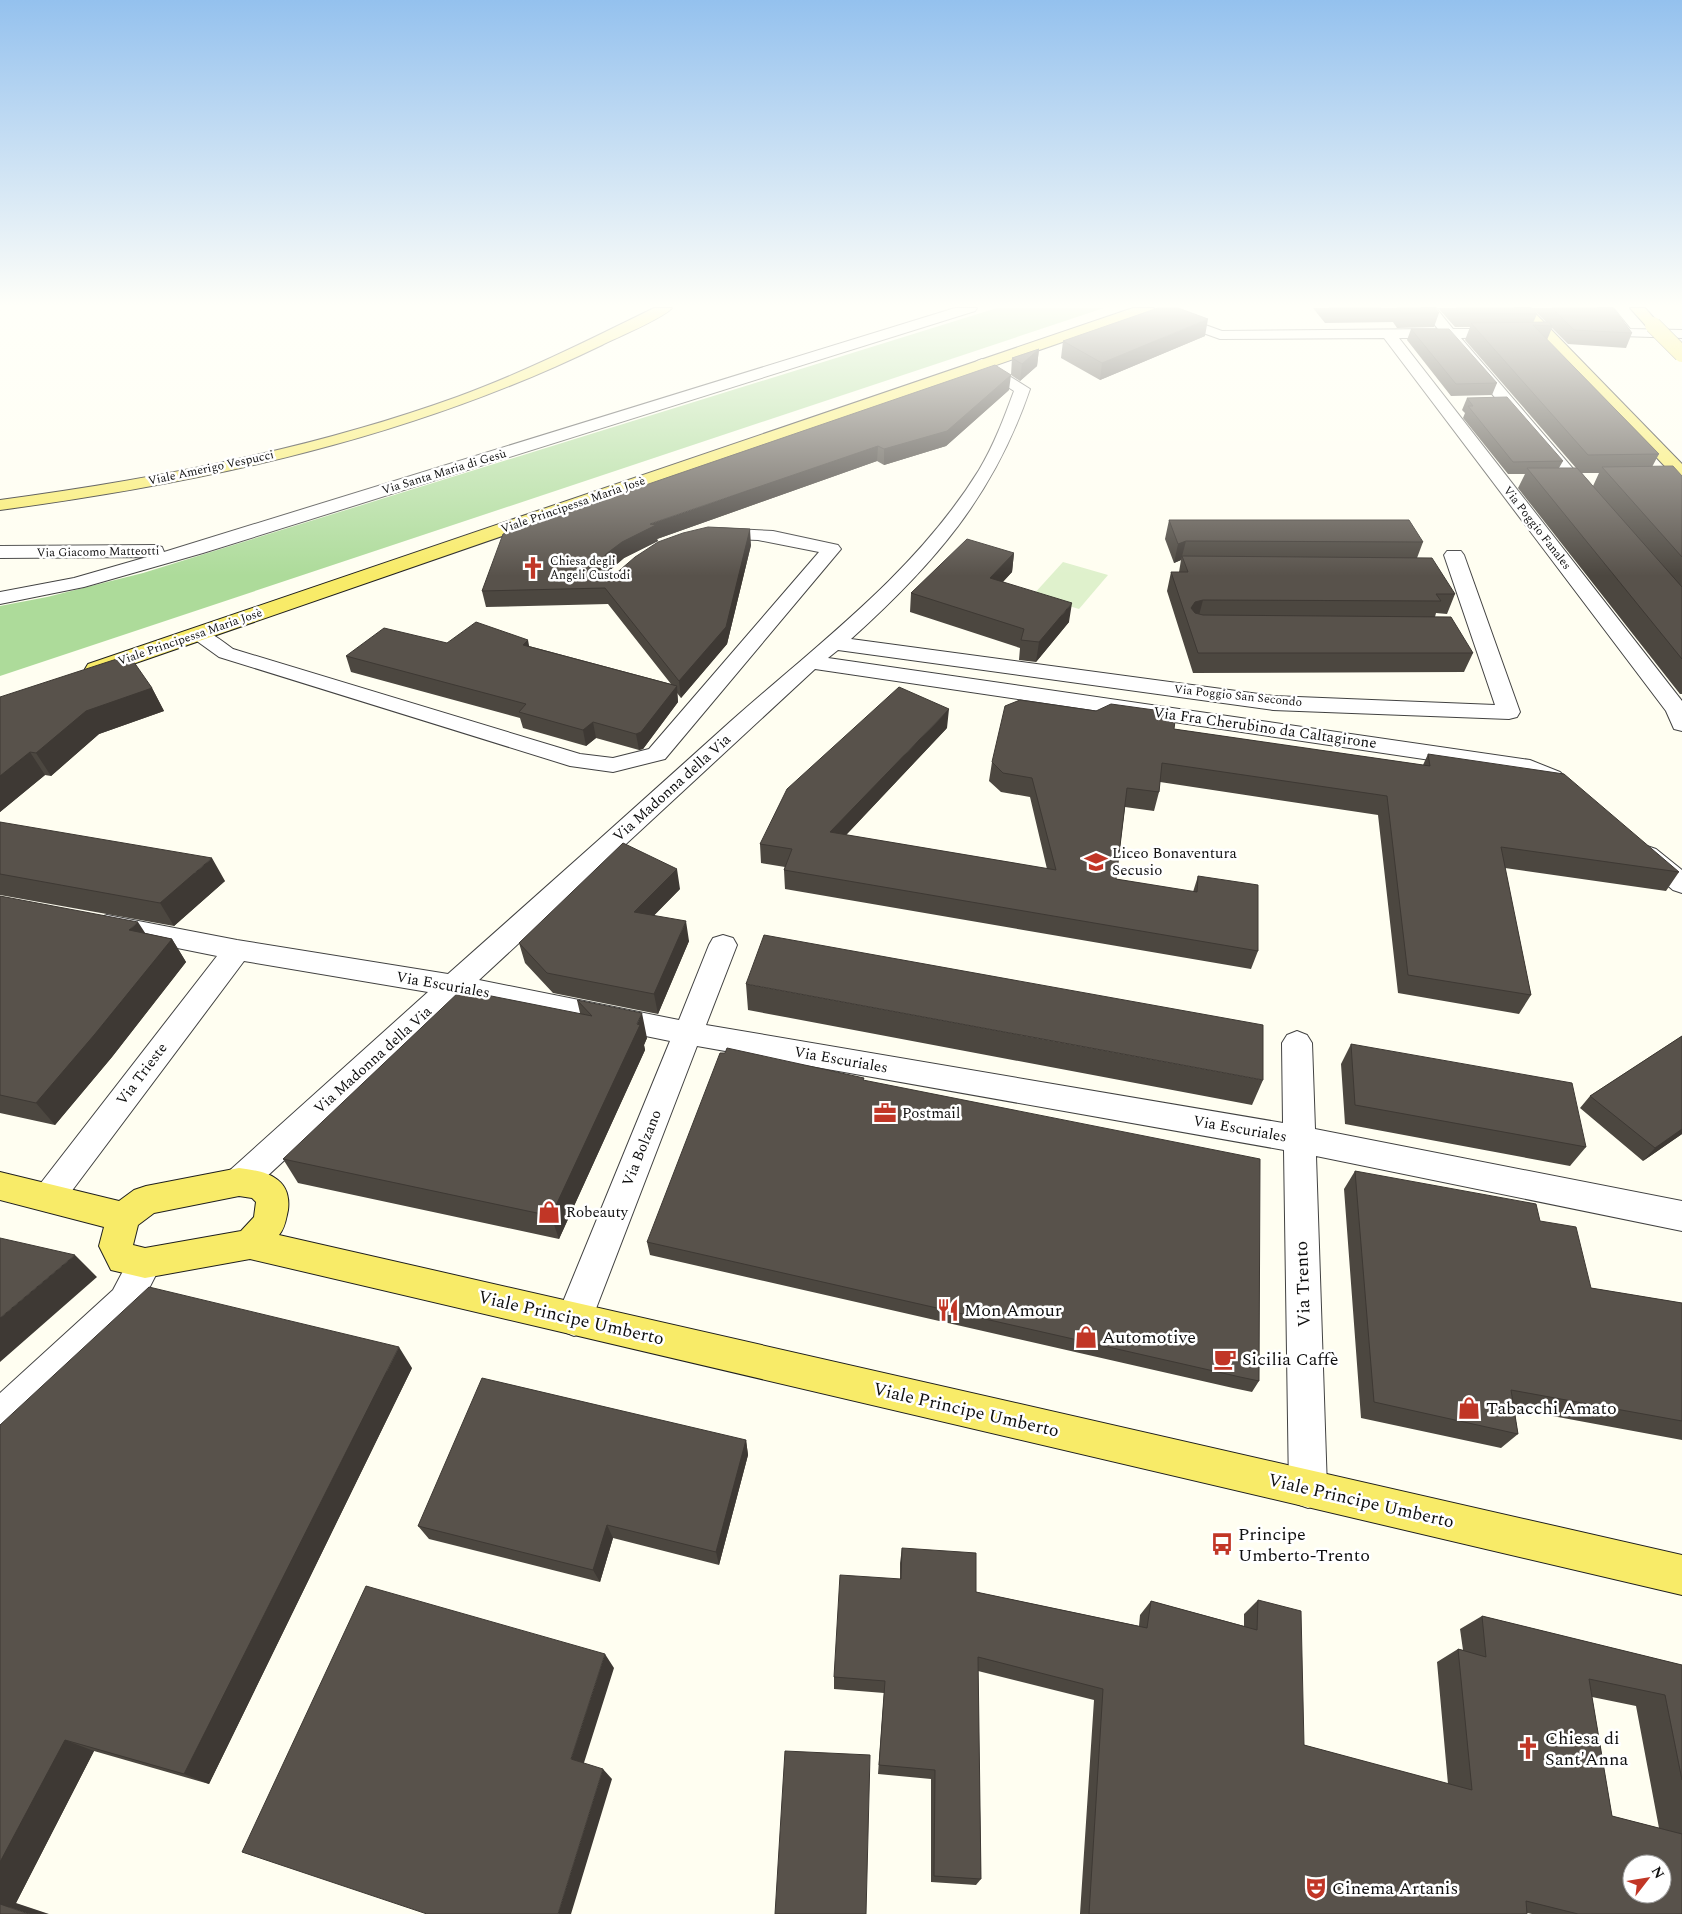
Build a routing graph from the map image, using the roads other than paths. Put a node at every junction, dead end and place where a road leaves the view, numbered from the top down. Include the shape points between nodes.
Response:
1 (469, 397) edge
2 (683, 397) edge
3 (885, 397) edge
4 (1019, 397) edge
5 (1437, 397) edge
6 (1505, 397) edge
7 (1607, 397) edge
8 (1509, 402) junction
9 (1441, 403) junction
10 (1460, 403) edge
11 (1490, 403) edge
12 (1682, 474) edge
13 (1663, 479) edge
14 (1682, 479) edge
15 (1573, 480) junction
16 (1595, 480) edge
17 (1501, 481) junction
18 (1519, 481) edge
19 (1555, 481) edge
20 (0, 505) edge
21 (1598, 510) edge
22 (693, 538) edge
23 (196, 549) junction
24 (0, 552) edge
25 (1451, 564) dead end
26 (0, 598) edge
27 (197, 634) junction
28 (834, 643) junction
29 (810, 662) junction
30 (75, 676) edge
31 (1680, 715) edge
32 (1583, 802) edge
33 (1628, 840) edge
34 (1682, 884) edge
35 (85, 921) edge
36 (723, 945) dead end
37 (237, 950) junction
38 (454, 986) junction
39 (688, 1033) junction
40 (1297, 1044) dead end
41 (1299, 1139) junction
42 (239, 1182) junction
43 (0, 1186) edge
44 (48, 1198) junction
45 (1682, 1216) edge
46 (123, 1217) junction
47 (250, 1244) junction
48 (145, 1263) junction
49 (574, 1319) junction
50 (0, 1418) edge
51 (1308, 1489) junction
52 (1682, 1575) edge

1 - 20 main road, Viale Amerigo Vespucci via 368,430 272,455 164,479
2 - 23 street, Via Santa Maria di Gesù
3 - 27 main road, Viale Principessa Maria Josè
4 - 28 street, Via Madonna della Via via 1010,426 976,490 931,550
5 - 9 street, Via Poggio Fanales
6 - 8 street
7 - 12 main road
8 - 11 street
8 - 15 street
9 - 10 street
9 - 17 street, Via Poggio Fanales
13 - 14 street
15 - 16 street
15 - 19 street
15 - 21 street
17 - 18 street
17 - 31 street, Via Poggio Fanales
22 - 27 street via 739,532 778,536 830,548 657,754 612,765 578,761 226,653
23 - 24 street, Via Giacomo Matteotti
23 - 26 street, Via Santa Maria di Gesù via 77,583
25 - 28 street, Via Poggio San Secondo via 1469,629 1509,712 1273,703
27 - 30 main road, Viale Principessa Maria Josè
28 - 29 street, Via Madonna della Via
29 - 32 street, Via Fra Cherubino da Caltagirone via 1530,767 1552,777
29 - 38 street, Via Madonna della Via
33 - 34 street
35 - 37 street, Via Escuriales
36 - 39 street, Via Bolzano
37 - 38 street, Via Escuriales
37 - 44 street, Via Trieste
38 - 39 street, Via Escuriales
38 - 42 street, Via Madonna della Via
39 - 41 street, Via Escuriales
39 - 49 street, Via Bolzano
40 - 41 street, Via Trento
41 - 45 street, Via Escuriales
41 - 51 street, Via Trento
42 - 46 main road via 146,1200
42 - 47 main road via 261,1185 273,1198 269,1224
43 - 44 main road
44 - 46 main road
46 - 48 main road via 116,1246 123,1259
47 - 48 main road
47 - 49 main road, Viale Principe Umberto
48 - 50 street via 125,1301
49 - 51 main road, Viale Principe Umberto
51 - 52 main road, Viale Principe Umberto

